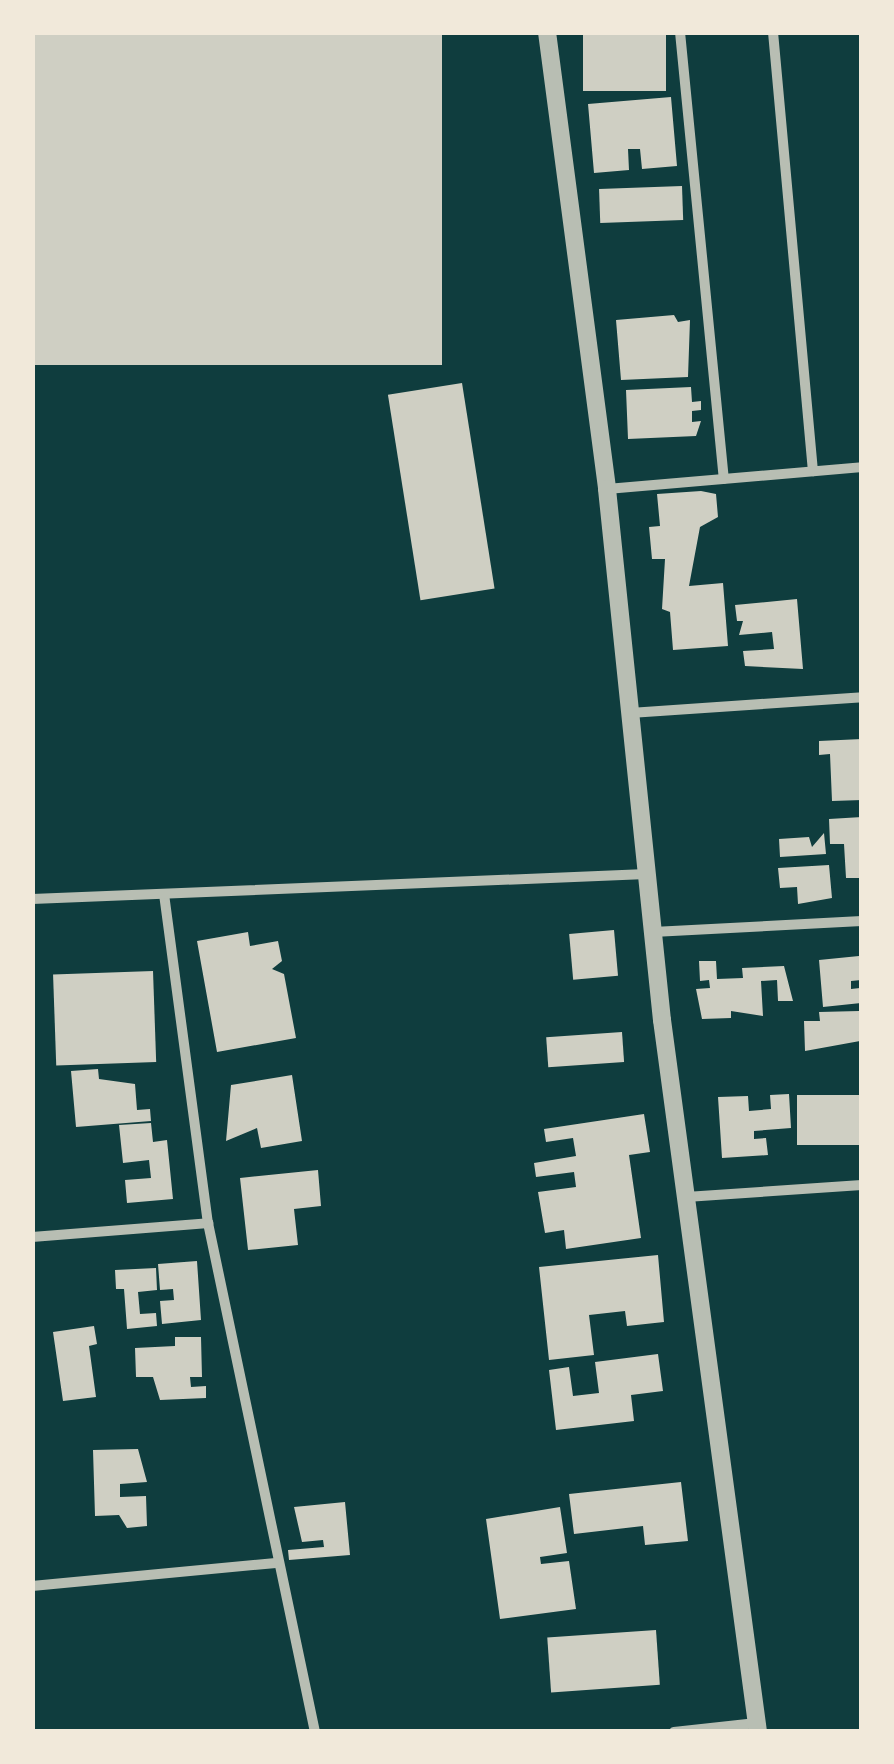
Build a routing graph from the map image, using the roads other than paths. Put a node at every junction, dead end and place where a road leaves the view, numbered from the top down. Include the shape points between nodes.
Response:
1 (547, 32) edge
2 (680, 32) edge
3 (773, 32) edge
4 (862, 467) edge
5 (813, 471) junction
6 (724, 478) junction
7 (607, 489) junction
8 (862, 697) edge
9 (630, 714) junction
10 (646, 874) junction
11 (164, 894) junction
12 (32, 899) edge
13 (862, 921) edge
14 (653, 932) junction
15 (862, 1185) edge
16 (686, 1198) junction
17 (208, 1223) junction
18 (32, 1237) edge
19 (276, 1564) junction
20 (32, 1586) edge
21 (757, 1727) edge
22 (315, 1732) edge
23 (674, 1732) edge

1 - 7 street
2 - 6 street
3 - 5 street
4 - 5 street
5 - 6 street
6 - 7 street
7 - 9 street
8 - 9 street
9 - 10 street
10 - 11 street
10 - 14 street
11 - 12 street
11 - 17 street
13 - 14 street
14 - 16 street
15 - 16 street
16 - 21 street
17 - 18 street
17 - 19 street
19 - 20 street
19 - 22 street
21 - 23 street

